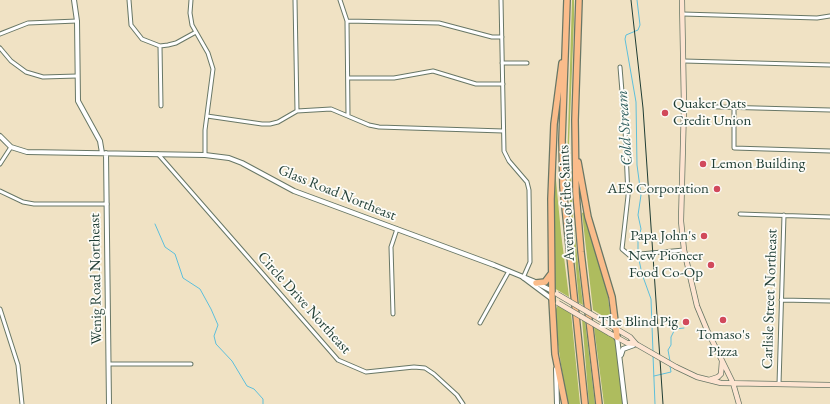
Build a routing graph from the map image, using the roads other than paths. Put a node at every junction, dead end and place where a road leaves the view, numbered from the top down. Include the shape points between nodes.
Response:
1 (74, 0) edge
2 (129, 0) edge
3 (191, 0) edge
4 (295, 0) edge
5 (340, 0) edge
6 (501, 0) edge
7 (567, 0) edge
8 (580, 0) edge
9 (682, 0) edge
10 (683, 14) junction
11 (830, 16) edge
12 (77, 21) junction
13 (347, 21) junction
14 (196, 32) junction
15 (0, 34) edge
16 (502, 37) junction
17 (160, 46) junction
18 (0, 48) edge
19 (565, 51) junction
20 (684, 61) junction
21 (502, 63) junction
22 (527, 63) dead end
23 (830, 65) edge
24 (620, 67) dead end
25 (77, 76) junction
26 (348, 78) junction
27 (503, 84) junction
28 (161, 106) dead end
29 (684, 106) junction
30 (734, 107) junction
31 (830, 110) edge
32 (297, 111) junction
33 (348, 115) junction
34 (207, 116) junction
35 (503, 131) junction
36 (0, 136) edge
37 (575, 138) junction
38 (11, 147) junction
39 (830, 151) edge
40 (104, 153) junction
41 (158, 154) junction
42 (205, 155) junction
43 (0, 164) edge
44 (0, 191) edge
45 (106, 204) junction
46 (740, 214) dead end
47 (784, 215) junction
48 (830, 217) edge
49 (397, 229) junction
50 (684, 250) junction
51 (509, 271) junction
52 (552, 272) junction
53 (523, 278) junction
54 (536, 282) junction
55 (554, 293) junction
56 (552, 299) junction
57 (781, 300) junction
58 (830, 301) edge
59 (0, 309) edge
60 (393, 314) dead end
61 (480, 323) dead end
62 (616, 329) junction
63 (617, 337) junction
64 (636, 344) junction
65 (555, 354) junction
66 (721, 358) junction
67 (621, 360) junction
68 (109, 364) junction
69 (191, 364) dead end
70 (709, 381) junction
71 (733, 383) junction
72 (778, 384) junction
73 (830, 385) edge
74 (22, 404) edge
75 (109, 404) edge
76 (464, 404) edge
77 (558, 404) edge
78 (565, 404) edge
79 (585, 404) edge
80 (599, 404) edge
81 (625, 404) edge
82 (739, 404) edge

1 - 12 street, Wenig Road Northeast
2 - 17 street via 129,15 136,33 142,40
3 - 14 street via 191,19
4 - 32 street
5 - 13 street
6 - 16 street
7 - 19 highway, Avenue of the Saints
8 - 37 highway, Avenue of the Saints
9 - 10 main road
10 - 11 street via 817,18
10 - 20 main road
12 - 15 street via 28,23
12 - 25 street, Wenig Road Northeast
13 - 16 street via 439,23 492,37
13 - 26 street
14 - 17 street via 176,43
14 - 34 street via 213,68
16 - 21 street
17 - 28 street
18 - 25 street via 11,62 26,72 43,77
19 - 52 highway via 557,94 552,154
19 - 79 highway, Avenue of the Saints via 563,186
20 - 23 street
20 - 29 main road
21 - 22 street
21 - 27 street
24 - 50 street via 628,196 621,244 623,252 631,255
25 - 40 street, Wenig Road Northeast via 78,101 98,136
26 - 27 street via 394,78 433,71 476,84
26 - 33 street
27 - 35 street
29 - 30 street
29 - 50 main road via 681,214
30 - 31 street
30 - 39 street via 734,148
32 - 33 street via 331,109
32 - 34 street via 270,124
33 - 35 street via 379,127
34 - 42 street
35 - 53 street via 506,156 529,186 530,262
36 - 38 street
37 - 62 highway via 584,200 608,284
37 - 80 highway, Avenue of the Saints via 577,217
38 - 40 street, Glass Road Northeast via 27,152
38 - 43 street
40 - 41 street, Glass Road Northeast
40 - 45 street, Wenig Road Northeast
41 - 42 street, Glass Road Northeast
41 - 76 street, Circle Drive Northeast via 338,360 366,372 424,368 434,374
42 - 49 street, Glass Road Northeast via 242,163 282,186
44 - 45 street via 23,202 34,204
45 - 68 street, Wenig Road Northeast
46 - 47 street
47 - 48 street
47 - 57 street, Carlisle Street Northeast
49 - 51 street, Glass Road Northeast
49 - 60 street via 391,247
50 - 66 main road via 697,306
51 - 53 street, Glass Road Northeast
51 - 61 street
52 - 54 highway via 547,280
52 - 55 highway
53 - 54 street
53 - 56 street
54 - 55 street
55 - 56 highway
55 - 62 main road, bridge
56 - 63 main road, bridge
56 - 65 highway
57 - 58 street
57 - 72 street, Carlisle Street Northeast
59 - 74 street via 18,365
62 - 63 highway
62 - 64 main road
63 - 64 main road via 630,344
63 - 67 street
64 - 67 street via 623,349
64 - 70 main road, bridge via 676,367
65 - 77 street
65 - 78 highway
66 - 70 main road via 721,374
66 - 71 main road
67 - 81 street
68 - 69 street
68 - 75 street, Wenig Road Northeast
70 - 71 main road
71 - 72 main road
71 - 82 main road
72 - 73 main road

